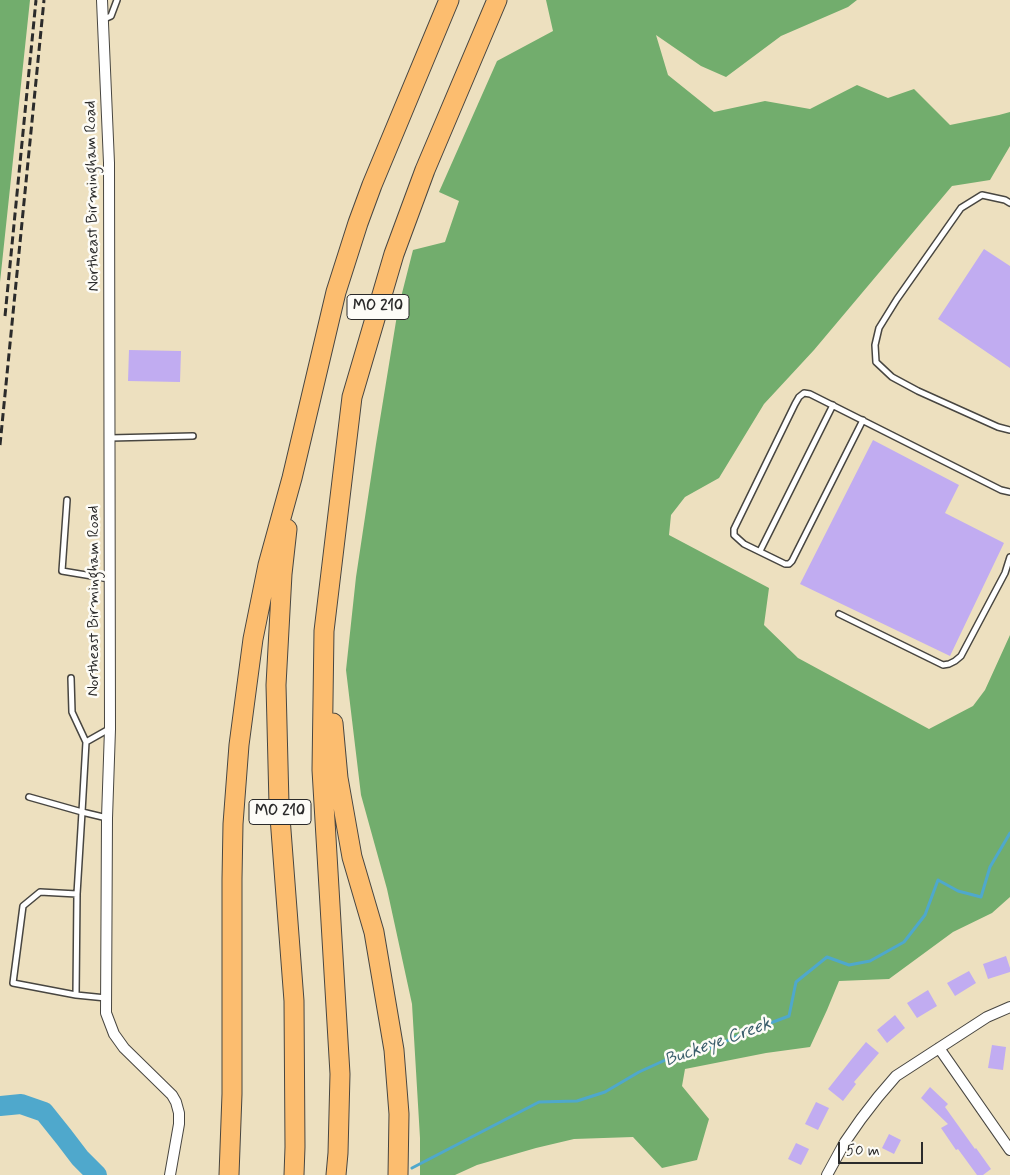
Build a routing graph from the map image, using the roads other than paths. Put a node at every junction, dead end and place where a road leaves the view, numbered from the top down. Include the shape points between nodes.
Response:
1 (102, 0) edge
2 (116, 0) edge
3 (449, 0) edge
4 (497, 0) edge
5 (102, 21) junction
6 (1010, 203) edge
7 (833, 405) junction
8 (863, 420) junction
9 (1010, 430) edge
10 (193, 436) dead end
11 (110, 438) junction
12 (292, 478) junction
13 (1010, 492) edge
14 (67, 500) dead end
15 (760, 551) junction
16 (1010, 557) edge
17 (110, 579) junction
18 (839, 614) dead end
19 (324, 631) junction
20 (71, 678) dead end
21 (110, 729) junction
22 (86, 742) junction
23 (29, 797) dead end
24 (82, 812) junction
25 (107, 818) junction
26 (77, 894) junction
27 (76, 995) junction
28 (106, 998) junction
29 (1010, 1007) edge
30 (940, 1048) junction
31 (1010, 1150) edge
32 (170, 1175) edge
33 (229, 1175) edge
34 (294, 1175) edge
35 (336, 1175) edge
36 (398, 1175) edge
37 (827, 1175) edge

1 - 5 street, Northeast Birmingham Road
2 - 5 lane via 111,16
3 - 12 highway, MO 210 via 358,223 336,292
4 - 19 highway, MO 210 via 425,170 394,254 352,396
5 - 11 street, Northeast Birmingham Road via 109,163
6 - 9 lane via 982,195 961,208 897,299 879,328 875,345 876,362 892,377
7 - 8 lane
7 - 15 lane
7 - 15 lane via 810,394 804,393 799,397 734,529 734,535 744,544
8 - 13 lane
8 - 15 lane via 792,561 785,564
10 - 11 lane
11 - 17 street, Northeast Birmingham Road
12 - 33 highway via 268,565 253,639 238,744 233,824
12 - 34 highway, MO 210 via 282,574 276,686 280,804 294,1001
14 - 17 lane via 62,571
16 - 18 lane via 1005,573 961,656 949,664 943,665
17 - 21 street, Northeast Birmingham Road
19 - 35 highway, MO 210 via 322,770 340,1074
19 - 36 highway via 338,778 352,857 374,932 394,1050 399,1114
20 - 22 lane via 72,712
21 - 22 lane
21 - 25 street, Northeast Birmingham Road
22 - 24 lane
23 - 24 lane
24 - 25 lane
24 - 26 lane
25 - 28 street, Northeast Birmingham Road
26 - 27 lane
26 - 27 lane via 40,892 23,906 13,983
27 - 28 lane
28 - 32 street, Northeast Birmingham Road via 106,1013 114,1034 176,1102 180,1114
29 - 30 street via 987,1016
30 - 31 street
30 - 37 street via 896,1076 861,1119

